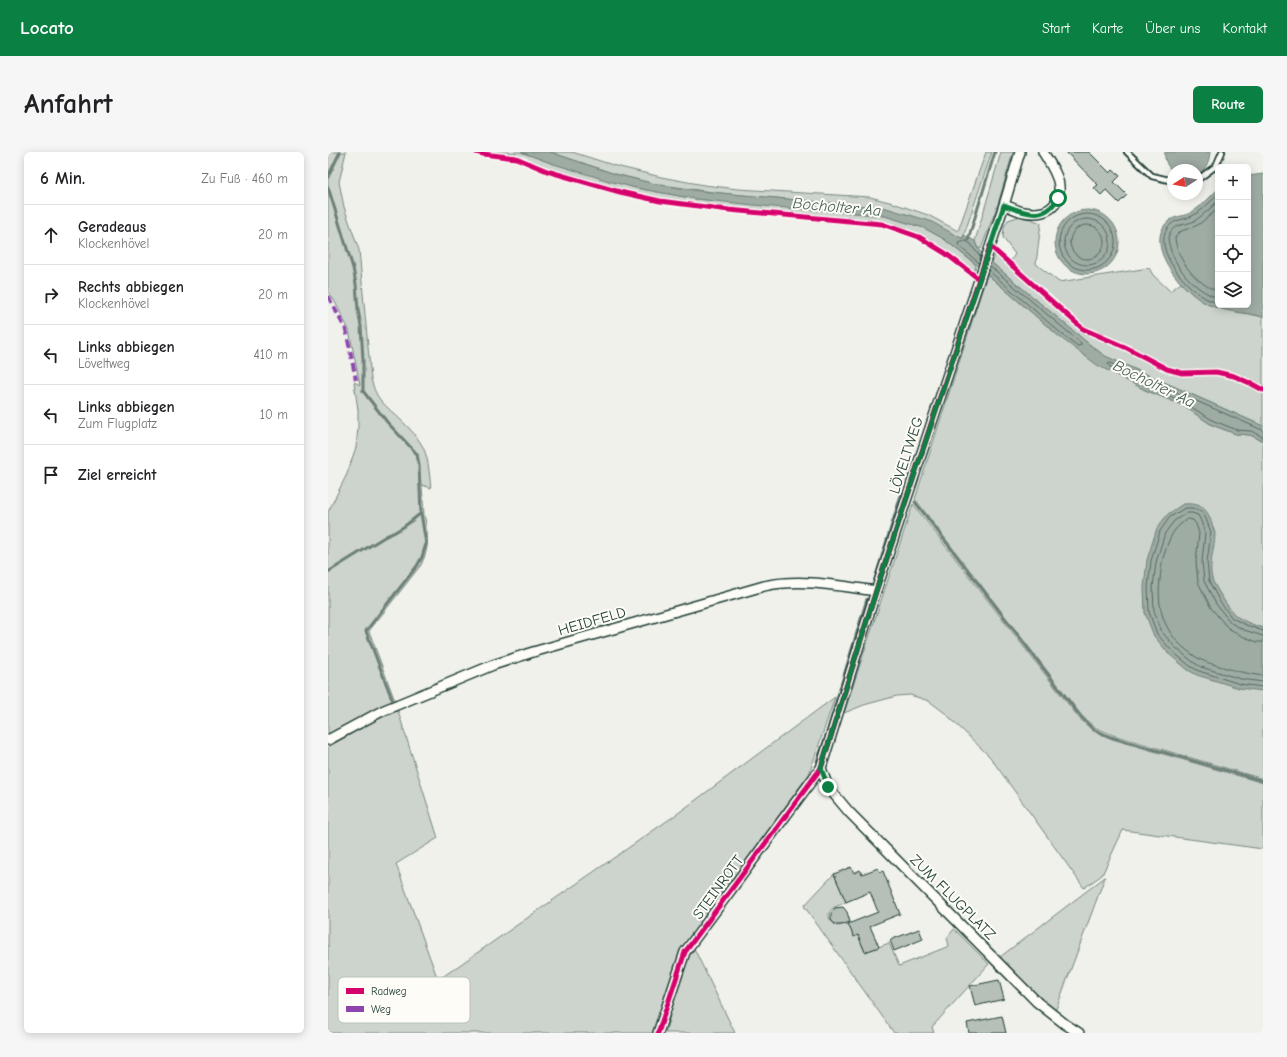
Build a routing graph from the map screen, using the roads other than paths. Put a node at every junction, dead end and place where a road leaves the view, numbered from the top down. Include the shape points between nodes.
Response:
1 (1020, 152) edge
2 (1043, 152) edge
3 (1127, 152) edge
4 (1222, 152) edge
5 (1203, 176) edge
6 (1167, 180) edge
7 (1004, 205) junction
8 (876, 591) junction
9 (328, 740) edge
10 (821, 768) junction
11 (658, 1033) edge
12 (1079, 1033) edge

1 - 7 street, LÖVELTWEG
2 - 7 street via 1059,185 1058,198 1054,205 1038,214
3 - 6 lane via 1152,176
4 - 5 lane via 1216,166
7 - 8 street, LÖVELTWEG
8 - 9 street, HEIDFELD via 793,582 764,586 493,665 382,711
8 - 10 street, LÖVELTWEG
10 - 11 street, STEINROTT via 685,952
10 - 12 street, ZUM FLUGPLATZ via 828,787 849,812 1037,1002

